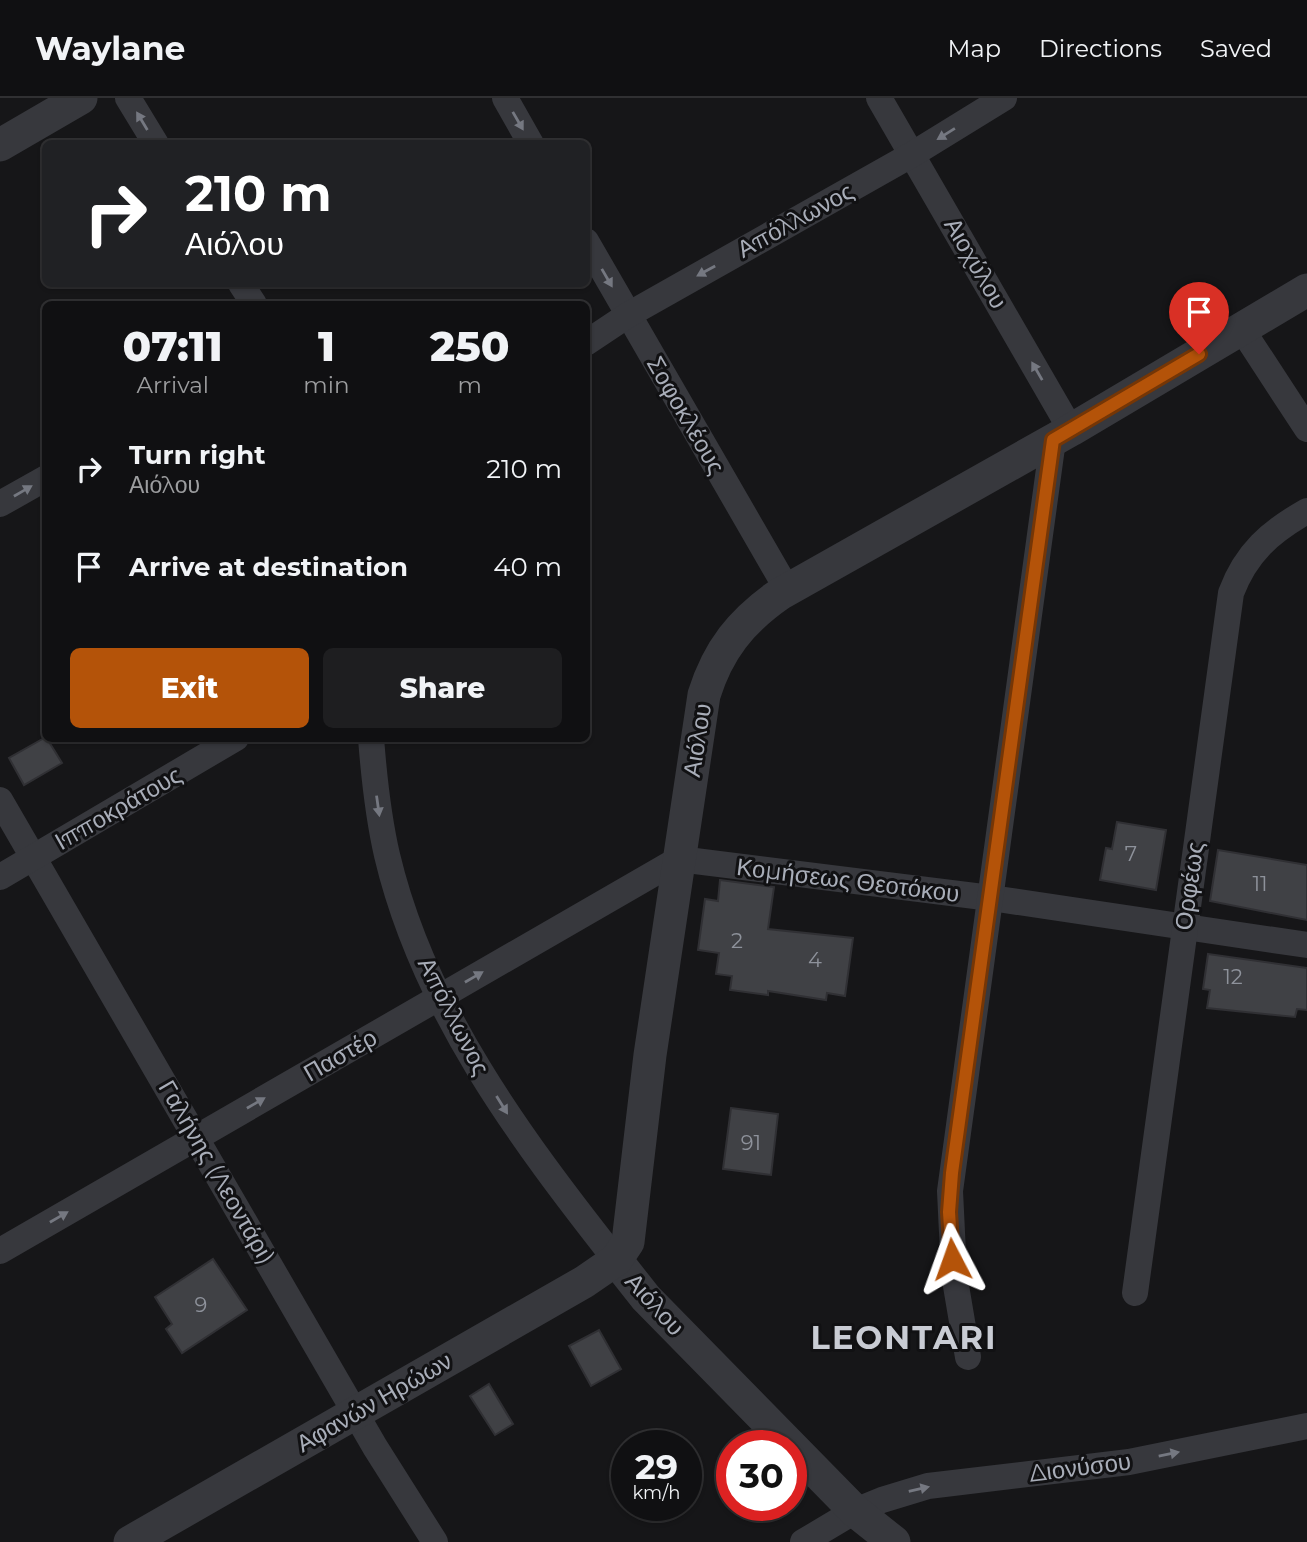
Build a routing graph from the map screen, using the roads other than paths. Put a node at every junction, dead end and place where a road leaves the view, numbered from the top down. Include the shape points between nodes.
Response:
1 (81, 98) edge
2 (128, 98) edge
3 (505, 98) edge
4 (879, 98) edge
5 (1004, 98) edge
6 (154, 140) edge
7 (529, 140) edge
8 (0, 145) edge
9 (913, 154) junction
10 (590, 248) edge
11 (1307, 290) edge
12 (628, 315) junction
13 (1241, 328) junction
14 (590, 340) edge
15 (1307, 429) edge
16 (1062, 435) junction
17 (42, 480) edge
18 (0, 504) edge
19 (1307, 511) edge
20 (787, 589) junction
21 (229, 742) edge
22 (371, 742) edge
23 (0, 800) edge
24 (33, 858) junction
25 (679, 859) junction
26 (0, 877) edge
27 (991, 898) junction
28 (1184, 926) junction
29 (1307, 944) edge
30 (439, 998) junction
31 (197, 1137) junction
32 (0, 1251) edge
33 (616, 1260) junction
34 (1135, 1293) dead end
35 (968, 1357) dead end
36 (356, 1414) junction
37 (1307, 1426) edge
38 (855, 1511) junction
39 (130, 1542) edge
40 (435, 1542) edge
41 (803, 1542) edge
42 (894, 1542) edge

1 - 8 street
6 -> 2 street
3 -> 7 street
4 - 9 street, Αιοχύλου
5 -> 9 street, Απόλλωνος
9 -> 12 street, Απόλλωνος
16 -> 9 street, Αιοχύλου
10 -> 12 street, Σοφοκλέους
11 - 13 street, Αιόλου
12 - 14 street, Απόλλωνος
12 - 20 street, Σοφοκλέους
13 - 15 street
13 - 16 street, Αιόλου
16 - 20 street, Αιόλου
16 - 27 street
18 -> 17 street
19 - 28 street, Ορφέως via 1264,539 1240,570 1231,593
20 - 25 street, Αιόλου via 743,622 710,675
21 - 24 street, Ιπποκράτους
22 -> 30 street, Απόλλωνος via 387,855 400,902
23 - 24 street, Γαλήνης (Λεοντάρι)
24 - 26 street, Ιπποκράτους
24 - 31 street, Γαλήνης (Λεοντάρι)
25 - 27 street, Κομήσεως Θεοτόκου
30 -> 25 street, Παστέρ
25 - 33 street, Αιόλου via 628,1242
27 - 28 street, Κομήσεως Θεοτόκου
27 - 35 street via 949,1212
28 - 29 street, Κομήσεως Θεοτόκου
28 - 34 street, Ορφέως
31 -> 30 street, Παστέρ
30 -> 33 street, Απόλλωνος via 516,1128
32 -> 31 street, Παστέρ
31 - 36 street, Γαλήνης (Λεοντάρι)
33 - 36 street, Αφανών Ηρώων
33 - 38 street, Αιόλου via 646,1298
36 - 39 street, Αφανών Ηρώων
36 - 40 street, Γαλήνης (Λεοντάρι)
38 -> 37 street, Διονύσου via 928,1486 1129,1462
38 - 41 street, Διονύσου
38 - 42 street, Αιόλου

